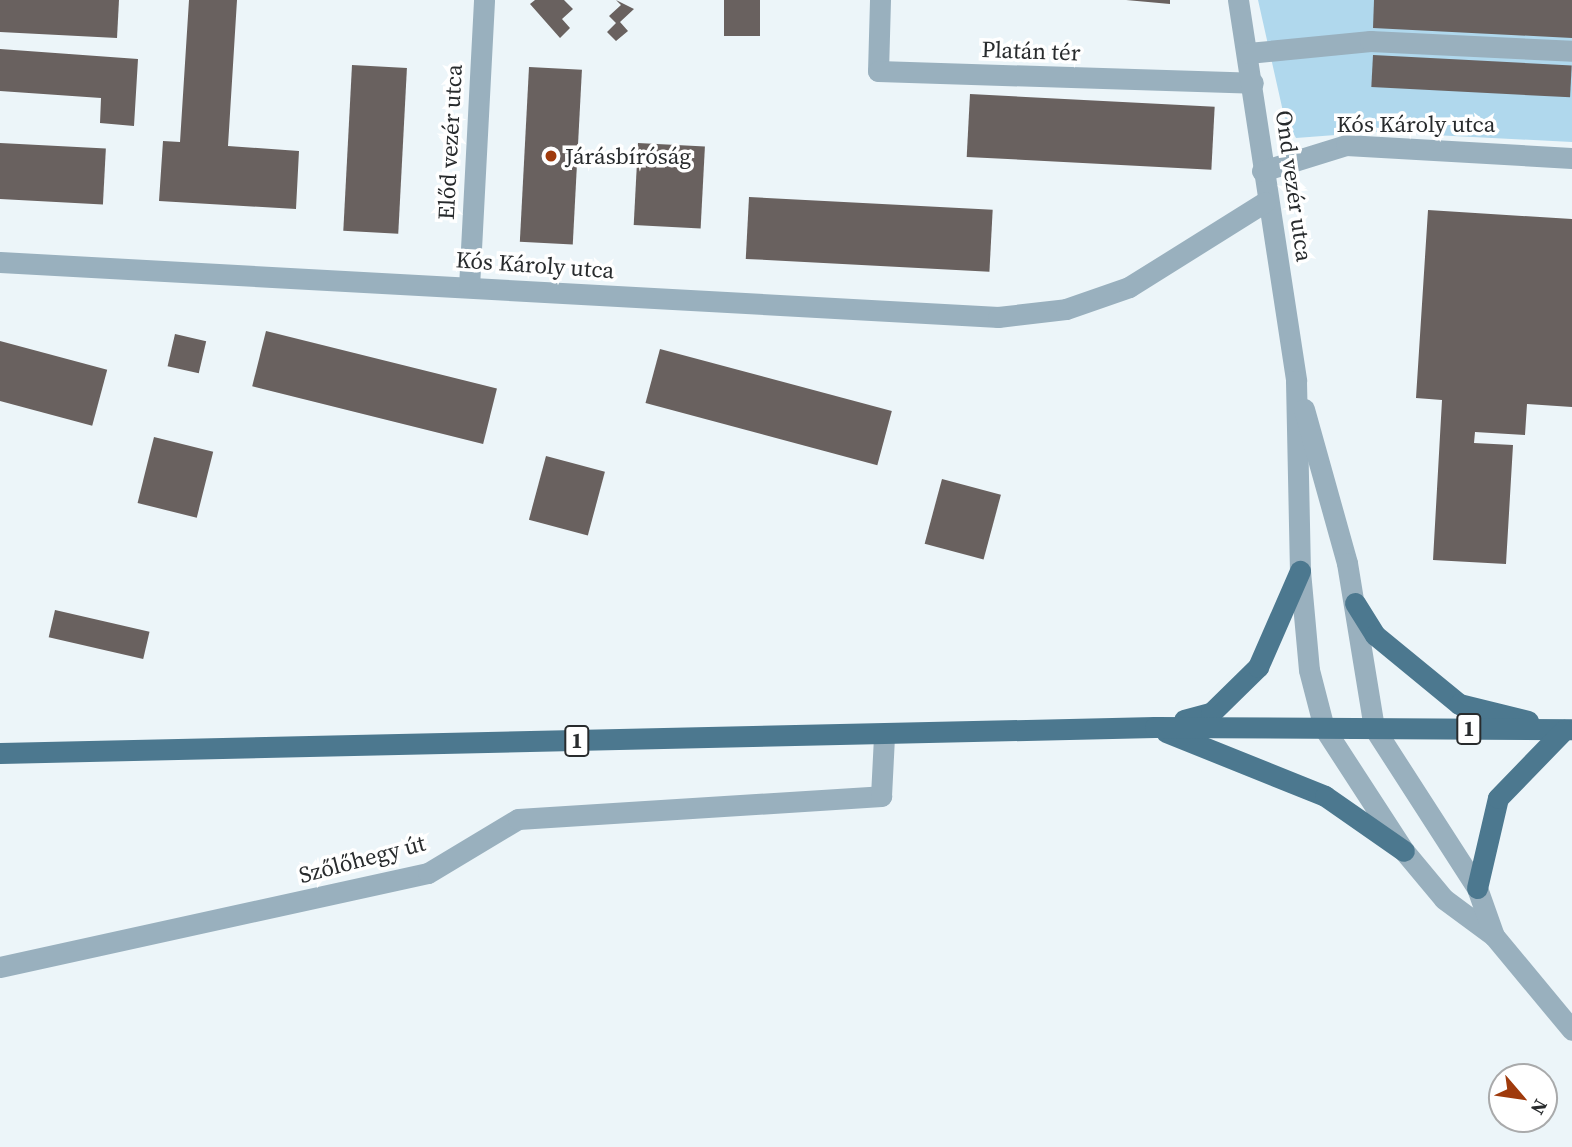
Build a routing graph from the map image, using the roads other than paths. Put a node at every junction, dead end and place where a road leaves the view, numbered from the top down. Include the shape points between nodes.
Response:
1 (484, 0) edge
2 (880, 0) edge
3 (1238, 0) edge
4 (1572, 51) edge
5 (1248, 53) junction
6 (1253, 83) junction
7 (1572, 158) edge
8 (1262, 171) junction
9 (1265, 202) junction
10 (0, 262) edge
11 (469, 287) junction
12 (1296, 381) junction
13 (1300, 571) junction
14 (1354, 603) junction
15 (1154, 727) junction
16 (1324, 728) junction
17 (1374, 728) junction
18 (1568, 730) edge
19 (884, 736) junction
20 (0, 753) edge
21 (1404, 851) junction
22 (1477, 888) junction
23 (1494, 936) junction
24 (0, 967) edge
25 (1572, 1030) edge

1 - 11 street, Előd vezér utca
2 - 6 street, Platán tér via 878,71
3 - 5 street, Ond vezér utca
4 - 5 street via 1370,41
5 - 6 street, Ond vezér utca
6 - 8 street, Ond vezér utca
7 - 8 street, Kós Károly utca via 1346,145
8 - 9 street, Ond vezér utca
9 - 11 street, Kós Károly utca via 1160,273 1066,309 960,317
9 - 12 street, Ond vezér utca
10 - 11 street, Kós Károly utca
12 - 13 street
12 - 14 street
13 - 15 main road via 1258,667 1211,713
13 - 16 street via 1309,670
14 - 17 street
14 - 18 main road via 1375,635 1459,704
15 - 16 main road, 1
15 - 19 main road, 1
15 - 21 main road via 1325,796
16 - 17 main road, 1
16 - 21 street
17 - 18 main road, 1
17 - 22 street
18 - 22 main road via 1498,798
19 - 20 main road, 1
19 - 24 street, Szőlőhegy út via 881,796 518,819 428,873
21 - 23 street via 1444,899
22 - 23 street
23 - 25 street

